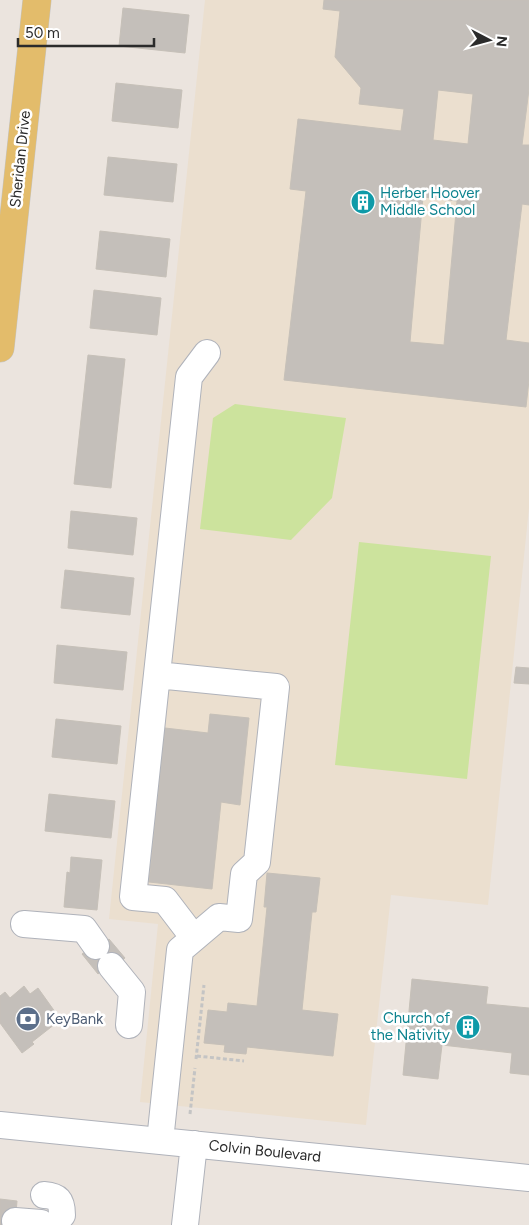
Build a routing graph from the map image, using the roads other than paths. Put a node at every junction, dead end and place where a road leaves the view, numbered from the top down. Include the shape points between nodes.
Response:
1 (36, 0) edge
2 (3, 282) edge
3 (0, 348) edge
4 (207, 353) dead end
5 (157, 675) junction
6 (24, 924) dead end
7 (194, 938) junction
8 (129, 1025) dead end
9 (0, 1125) edge
10 (160, 1141) junction
11 (194, 1144) junction
12 (529, 1178) edge
13 (44, 1195) dead end
14 (15, 1221) dead end
15 (185, 1225) edge

1 - 2 main road, Sheridan Drive
2 - 3 main road, Sheridan Drive
4 - 5 street via 189,377
5 - 7 street via 133,896 165,900
5 - 7 street via 276,687 257,862 244,874 239,919 219,917
6 - 8 street via 84,929 132,992
7 - 10 street via 180,950
9 - 10 street, Colvin Boulevard
10 - 11 street, Colvin Boulevard
11 - 12 street, Colvin Boulevard
11 - 15 street
13 - 14 street via 60,1200 52,1219

